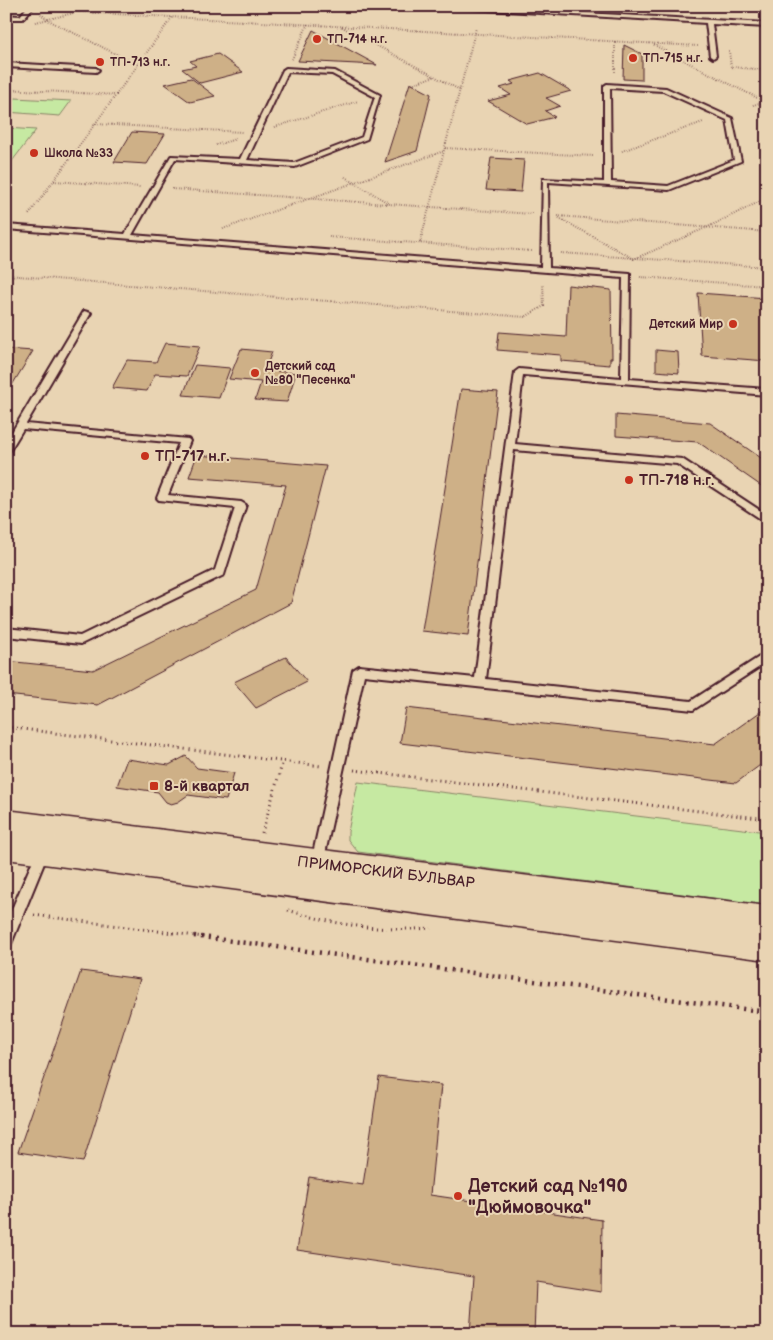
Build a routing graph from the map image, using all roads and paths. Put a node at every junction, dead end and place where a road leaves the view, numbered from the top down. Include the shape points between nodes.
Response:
1 (31, 6) edge
2 (424, 6) edge
3 (565, 6) edge
4 (78, 12) junction
5 (564, 14) junction
6 (174, 16) junction
7 (6, 17) edge
8 (48, 20) junction
9 (709, 21) junction
10 (31, 23) dead end
11 (308, 24) junction
12 (767, 25) edge
13 (340, 26) junction
14 (476, 28) dead end
15 (475, 34) junction
16 (615, 41) junction
17 (652, 44) junction
18 (712, 47) junction
19 (713, 56) dead end
20 (6, 65) edge
21 (138, 65) junction
22 (289, 66) dead end
23 (96, 70) dead end
24 (767, 70) edge
25 (615, 74) dead end
26 (435, 76) junction
27 (412, 84) dead end
28 (6, 89) edge
29 (460, 90) junction
30 (376, 95) junction
31 (116, 96) junction
32 (765, 102) edge
33 (753, 105) dead end
34 (96, 124) junction
35 (257, 133) junction
36 (215, 146) dead end
37 (444, 151) junction
38 (243, 161) junction
39 (345, 177) dead end
40 (54, 181) junction
41 (355, 183) junction
42 (608, 184) junction
43 (155, 188) junction
44 (767, 198) edge
45 (309, 199) junction
46 (390, 205) junction
47 (429, 208) junction
48 (545, 214) junction
49 (21, 216) dead end
50 (28, 216) junction
51 (37, 217) dead end
52 (6, 227) edge
53 (708, 227) junction
54 (232, 230) dead end
55 (767, 232) edge
56 (128, 236) junction
57 (321, 236) dead end
58 (420, 243) junction
59 (545, 252) junction
60 (634, 259) junction
61 (767, 267) edge
62 (545, 269) junction
63 (6, 275) edge
64 (543, 284) dead end
65 (87, 313) dead end
66 (625, 380) junction
67 (767, 392) edge
68 (20, 426) junction
69 (510, 447) junction
70 (6, 450) edge
71 (767, 520) edge
72 (6, 632) edge
73 (767, 656) edge
74 (480, 683) junction
75 (6, 728) edge
76 (282, 761) junction
77 (337, 768) junction
78 (767, 819) edge
79 (6, 823) edge
80 (260, 841) dead end
81 (6, 846) edge
82 (43, 851) junction
83 (317, 863) junction
84 (282, 907) dead end
85 (18, 912) junction
86 (767, 920) edge
87 (441, 927) dead end
88 (6, 940) edge
89 (767, 945) edge
90 (767, 1012) edge

1 - 7 lane via 21,18
2 - 5 lane
3 - 5 lane
4 - 6 path
4 - 8 path
4 - 8 path via 37,10
5 - 9 lane
6 - 11 path
6 - 21 path
8 - 10 path
8 - 21 path
9 - 12 lane
9 - 18 lane
11 - 13 path
11 - 22 path
13 - 15 path
13 - 26 path
14 - 15 path
15 - 16 path
15 - 29 path
16 - 17 path
16 - 25 path
17 - 18 path
17 - 32 path
18 - 19 lane
18 - 24 path via 728,48 731,68
20 - 23 lane
21 - 31 path
26 - 27 path
26 - 29 path
28 - 31 path
29 - 37 path
30 - 35 path
30 - 35 lane via 333,72 286,70
30 - 38 lane via 365,138 295,165
31 - 34 path
32 - 33 path
34 - 35 path
34 - 40 path
35 - 36 path
35 - 38 lane
37 - 41 path
37 - 47 path
38 - 43 lane via 173,157
39 - 41 path
40 - 43 path
40 - 50 path
41 - 45 path
41 - 46 path
42 - 42 lane via 669,188 738,161 730,119 664,89 607,86
42 - 48 lane via 545,180
43 - 45 path
43 - 56 lane
44 - 53 path
45 - 46 path
45 - 54 path via 222,229
46 - 47 path
47 - 48 path
47 - 58 path
48 - 59 lane
49 - 50 path
50 - 51 path
52 - 56 lane
53 - 55 path
53 - 60 path
53 - 60 path via 553,215
56 - 62 lane
57 - 58 path
58 - 59 path
59 - 60 path
59 - 62 lane
60 - 61 path
62 - 66 lane via 627,276
63 - 64 path via 525,317 544,306
65 - 68 lane
66 - 67 lane
66 - 69 lane via 519,372
68 - 70 lane
68 - 72 lane via 185,441 162,498 241,504 220,572 81,640
69 - 71 lane via 679,461
69 - 74 lane
73 - 74 lane via 693,706
74 - 77 lane via 359,670
75 - 76 path
76 - 77 path
76 - 80 path
77 - 78 path
77 - 83 lane
79 - 83 main road, ПРИМОРСКИЙ БУЛЬВАР
81 - 82 main road
82 - 85 lane
82 - 89 main road
83 - 86 main road, ПРИМОРСКИЙ БУЛЬВАР
84 - 87 path via 319,921 405,931
85 - 88 lane
85 - 90 path

